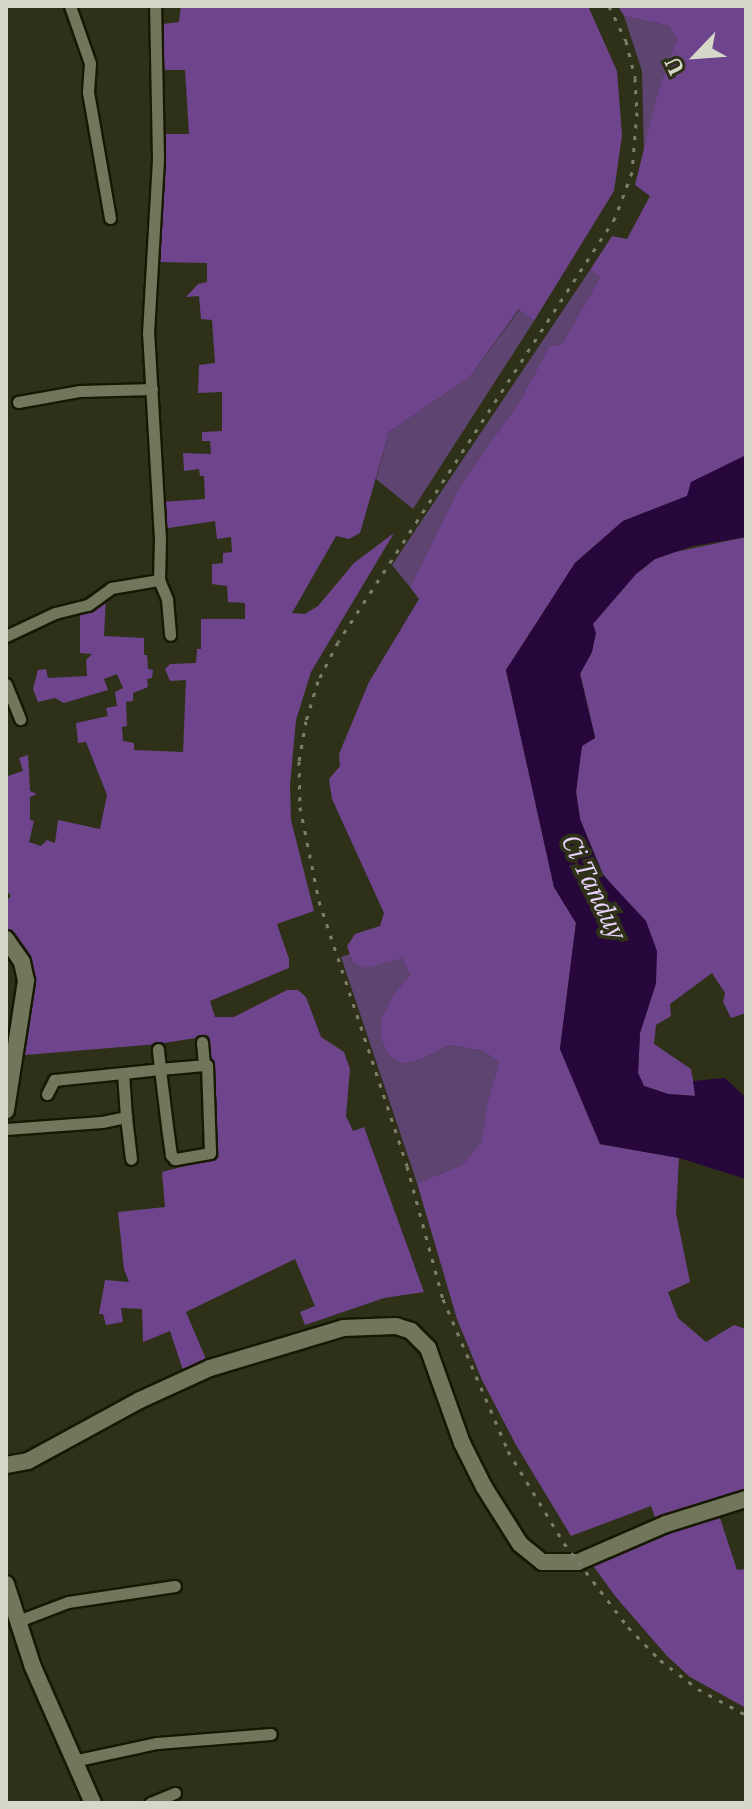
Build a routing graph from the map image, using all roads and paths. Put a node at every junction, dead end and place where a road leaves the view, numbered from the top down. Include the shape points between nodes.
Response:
1 (70, 6) edge
2 (155, 6) edge
3 (110, 218) dead end
4 (152, 389) junction
5 (18, 402) dead end
6 (159, 580) junction
7 (170, 635) dead end
8 (6, 636) edge
9 (6, 684) edge
10 (20, 719) dead end
11 (6, 939) edge
12 (202, 1042) dead end
13 (158, 1049) dead end
14 (204, 1065) junction
15 (160, 1069) junction
16 (123, 1073) junction
17 (47, 1094) dead end
18 (6, 1110) edge
19 (126, 1117) junction
20 (6, 1129) edge
21 (131, 1159) dead end
22 (6, 1465) edge
23 (746, 1499) edge
24 (6, 1584) edge
25 (175, 1586) dead end
26 (18, 1621) junction
27 (271, 1734) dead end
28 (73, 1761) junction
29 (175, 1793) dead end
30 (93, 1803) edge
31 (150, 1803) edge

1 - 3 street via 90,63 88,92
2 - 4 street via 158,158 148,333
4 - 5 street via 80,391
4 - 6 street
6 - 7 street via 167,599
6 - 8 street via 111,588 88,605 55,613
9 - 10 street
11 - 18 street via 22,962 26,981
12 - 14 street
13 - 15 street
14 - 15 street
14 - 15 street via 213,1150 175,1159
15 - 16 street
16 - 17 street via 54,1080
16 - 19 street
19 - 20 street
19 - 21 street
22 - 23 street via 28,1461 210,1368 343,1328 396,1326 411,1331 428,1348 446,1404 484,1487 520,1544 542,1562 578,1562 666,1524
24 - 26 street
25 - 26 street via 68,1602
26 - 28 street
27 - 28 street via 157,1743
28 - 30 street
29 - 31 street

